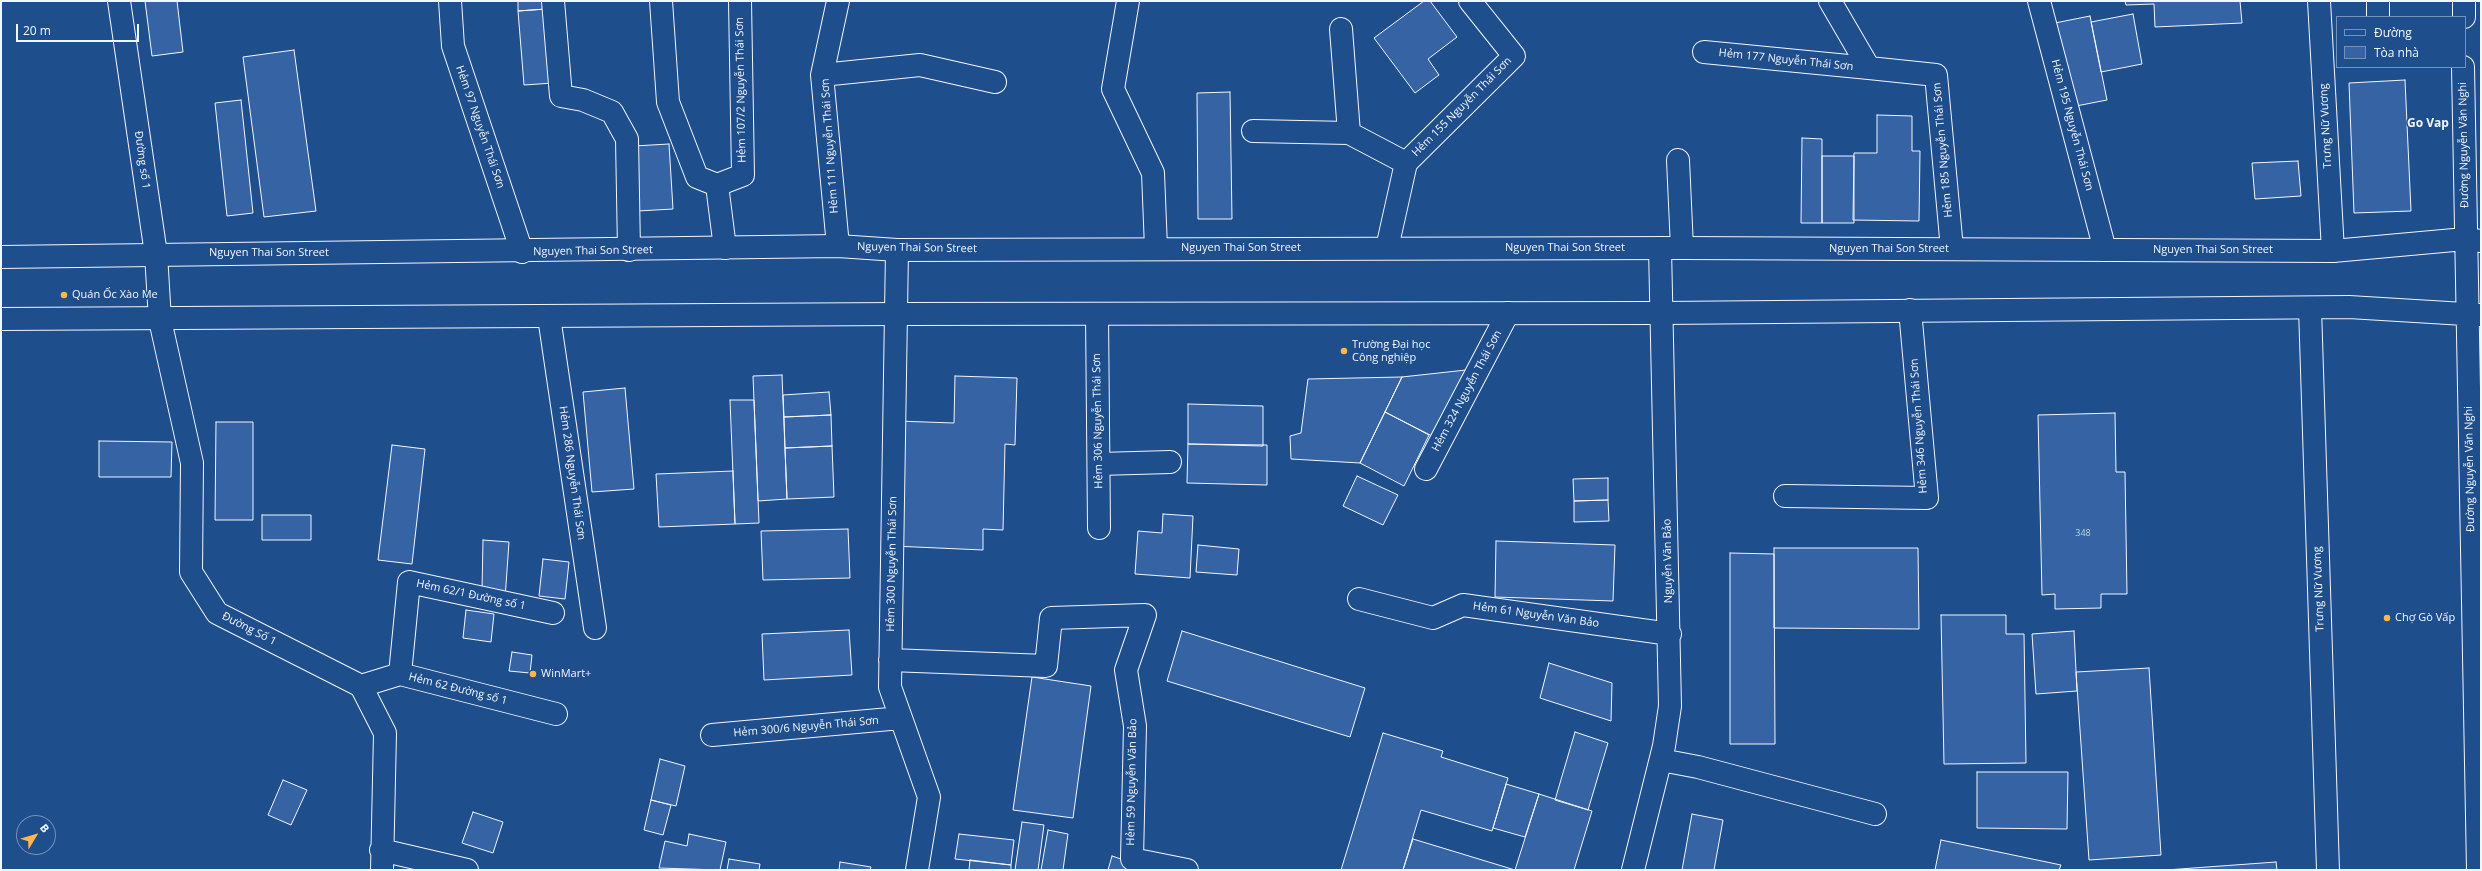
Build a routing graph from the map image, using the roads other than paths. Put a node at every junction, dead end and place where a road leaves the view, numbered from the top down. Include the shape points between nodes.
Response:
1 (119, 1) edge
2 (450, 1) edge
3 (553, 1) edge
4 (661, 1) edge
5 (740, 1) edge
6 (838, 1) edge
7 (1128, 1) edge
8 (1470, 1) edge
9 (1830, 1) edge
10 (2039, 1) edge
11 (2319, 1) edge
12 (2378, 1) edge
13 (2464, 1) edge
14 (2378, 16) edge
15 (2464, 16) edge
16 (1341, 29) dead end
17 (1704, 52) dead end
18 (2330, 62) edge
19 (1869, 68) junction
20 (2463, 68) edge
21 (822, 74) junction
22 (995, 82) dead end
23 (1253, 131) dead end
24 (1349, 133) junction
25 (1678, 160) dead end
26 (1406, 163) junction
27 (717, 185) junction
28 (2473, 240) edge
29 (838, 246) junction
30 (725, 248) junction
31 (1156, 248) junction
32 (1387, 248) junction
33 (1660, 248) junction
34 (1682, 248) junction
35 (1952, 249) junction
36 (629, 250) junction
37 (897, 250) junction
38 (2105, 250) junction
39 (2333, 251) junction
40 (522, 252) junction
41 (156, 254) junction
42 (1, 257) edge
43 (2310, 308) junction
44 (1910, 310) junction
45 (1508, 313) junction
46 (1662, 313) junction
47 (897, 314) junction
48 (1097, 314) junction
49 (2474, 314) edge
50 (549, 317) junction
51 (1, 319) edge
52 (160, 320) junction
53 (1170, 462) dead end
54 (1099, 464) junction
55 (1426, 470) dead end
56 (1785, 496) dead end
57 (1099, 528) dead end
58 (1359, 599) dead end
59 (553, 613) dead end
60 (595, 628) dead end
61 (1670, 634) junction
62 (890, 660) junction
63 (400, 674) junction
64 (361, 686) junction
65 (556, 714) dead end
66 (901, 718) junction
67 (712, 735) dead end
68 (1661, 760) junction
69 (1875, 814) dead end
70 (382, 860) edge
71 (467, 870) edge
72 (917, 870) edge
73 (1187, 870) edge
74 (1633, 870) edge
75 (2328, 870) edge
76 (2478, 870) edge

1 - 41 main road, Đường số 1
2 - 40 main road, Hẻm 97 Nguyễn Thái Sơn via 453,46
3 - 36 main road via 561,96 583,100 612,112 627,139
4 - 27 main road via 668,102 696,177
5 - 27 main road, Hẻm 107/2 Nguyễn Thái Sơn via 743,175
6 - 21 main road
7 - 31 main road via 1113,89 1153,173
8 - 26 main road, Hẻm 155 Nguyễn Thái Sơn via 1514,56
9 - 19 main road
10 - 38 main road, Hẻm 195 Nguyễn Thái Sơn
11 - 18 main road, Trưng Nữ Vương
12 - 14 main road
13 - 15 main road
16 - 24 main road
17 - 19 main road, Hẻm 177 Nguyễn Thái Sơn
18 - 39 main road, Trưng Nữ Vương
19 - 35 main road, Hẻm 185 Nguyễn Thái Sơn via 1936,75
20 - 28 main road, Đường Nguyễn Văn Nghi
21 - 22 main road, Hẻm 111 Nguyễn Thái Sơn via 920,65
21 - 29 main road, Hẻm 111 Nguyễn Thái Sơn
23 - 24 main road
24 - 26 main road
25 - 34 main road
26 - 32 main road, Hẻm 155 Nguyễn Thái Sơn
27 - 30 main road
28 - 39 main road, Nguyen Thai Son Street
28 - 49 main road, Đường Nguyễn Văn Nghi
29 - 30 main road, Nguyen Thai Son Street
29 - 37 main road, Nguyen Thai Son Street
30 - 36 main road, Nguyen Thai Son Street
31 - 32 main road, Nguyen Thai Son Street
31 - 37 main road, Nguyen Thai Son Street
32 - 33 main road, Nguyen Thai Son Street
33 - 34 main road, Nguyen Thai Son Street
33 - 46 main road, Nguyễn Văn Bảo
34 - 35 main road, Nguyen Thai Son Street
35 - 38 main road, Nguyen Thai Son Street
36 - 40 main road, Nguyen Thai Son Street
37 - 47 main road, Hẻm 300 Nguyễn Thái Sơn
38 - 39 main road, Nguyen Thai Son Street
40 - 41 main road, Nguyen Thai Son Street
41 - 42 main road, Nguyen Thai Son Street
41 - 52 main road, Đường số 1
43 - 44 main road
43 - 49 main road via 2348,307
43 - 75 main road, Trưng Nữ Vương
44 - 46 main road
44 - 56 main road, Hẻm 346 Nguyễn Thái Sơn via 1927,498
45 - 46 main road
45 - 48 main road
45 - 55 main road, Hẻm 324 Nguyễn Thái Sơn
46 - 61 main road, Nguyễn Văn Bảo
47 - 48 main road
47 - 50 main road
47 - 62 main road, Hẻm 300 Nguyễn Thái Sơn
48 - 54 main road, Hẻm 306 Nguyễn Thái Sơn
49 - 76 main road, Đường Nguyễn Văn Nghi
50 - 52 main road
50 - 60 main road, Hẻm 286 Nguyễn Thái Sơn
51 - 52 main road
52 - 64 main road, Đường Số 1 via 192,463 191,572 216,613
53 - 54 main road
54 - 57 main road, Hẻm 306 Nguyễn Thái Sơn
58 - 61 main road, Hẻm 61 Nguyễn Văn Bảo via 1433,618 1463,605
59 - 63 main road, Hẻm 62/1 Đường số 1 via 409,582
61 - 68 main road, Nguyễn Văn Bảo via 1670,706
62 - 66 main road, Hẻm 300 Nguyễn Thái Sơn via 890,687
62 - 73 main road, Hẻm 59 Nguyễn Văn Bảo via 1046,666 1051,618 1146,615 1126,670 1135,726 1132,859
63 - 64 main road, Hẻm 62 Đường số 1
63 - 65 main road, Hẻm 62 Đường số 1
64 - 70 main road via 385,733
66 - 67 main road, Hẻm 300/6 Nguyễn Thái Sơn
66 - 72 main road, Hẻm 300 Nguyễn Thái Sơn via 929,797
68 - 69 main road via 1698,767
68 - 74 main road, Nguyễn Văn Bảo
70 - 71 main road

